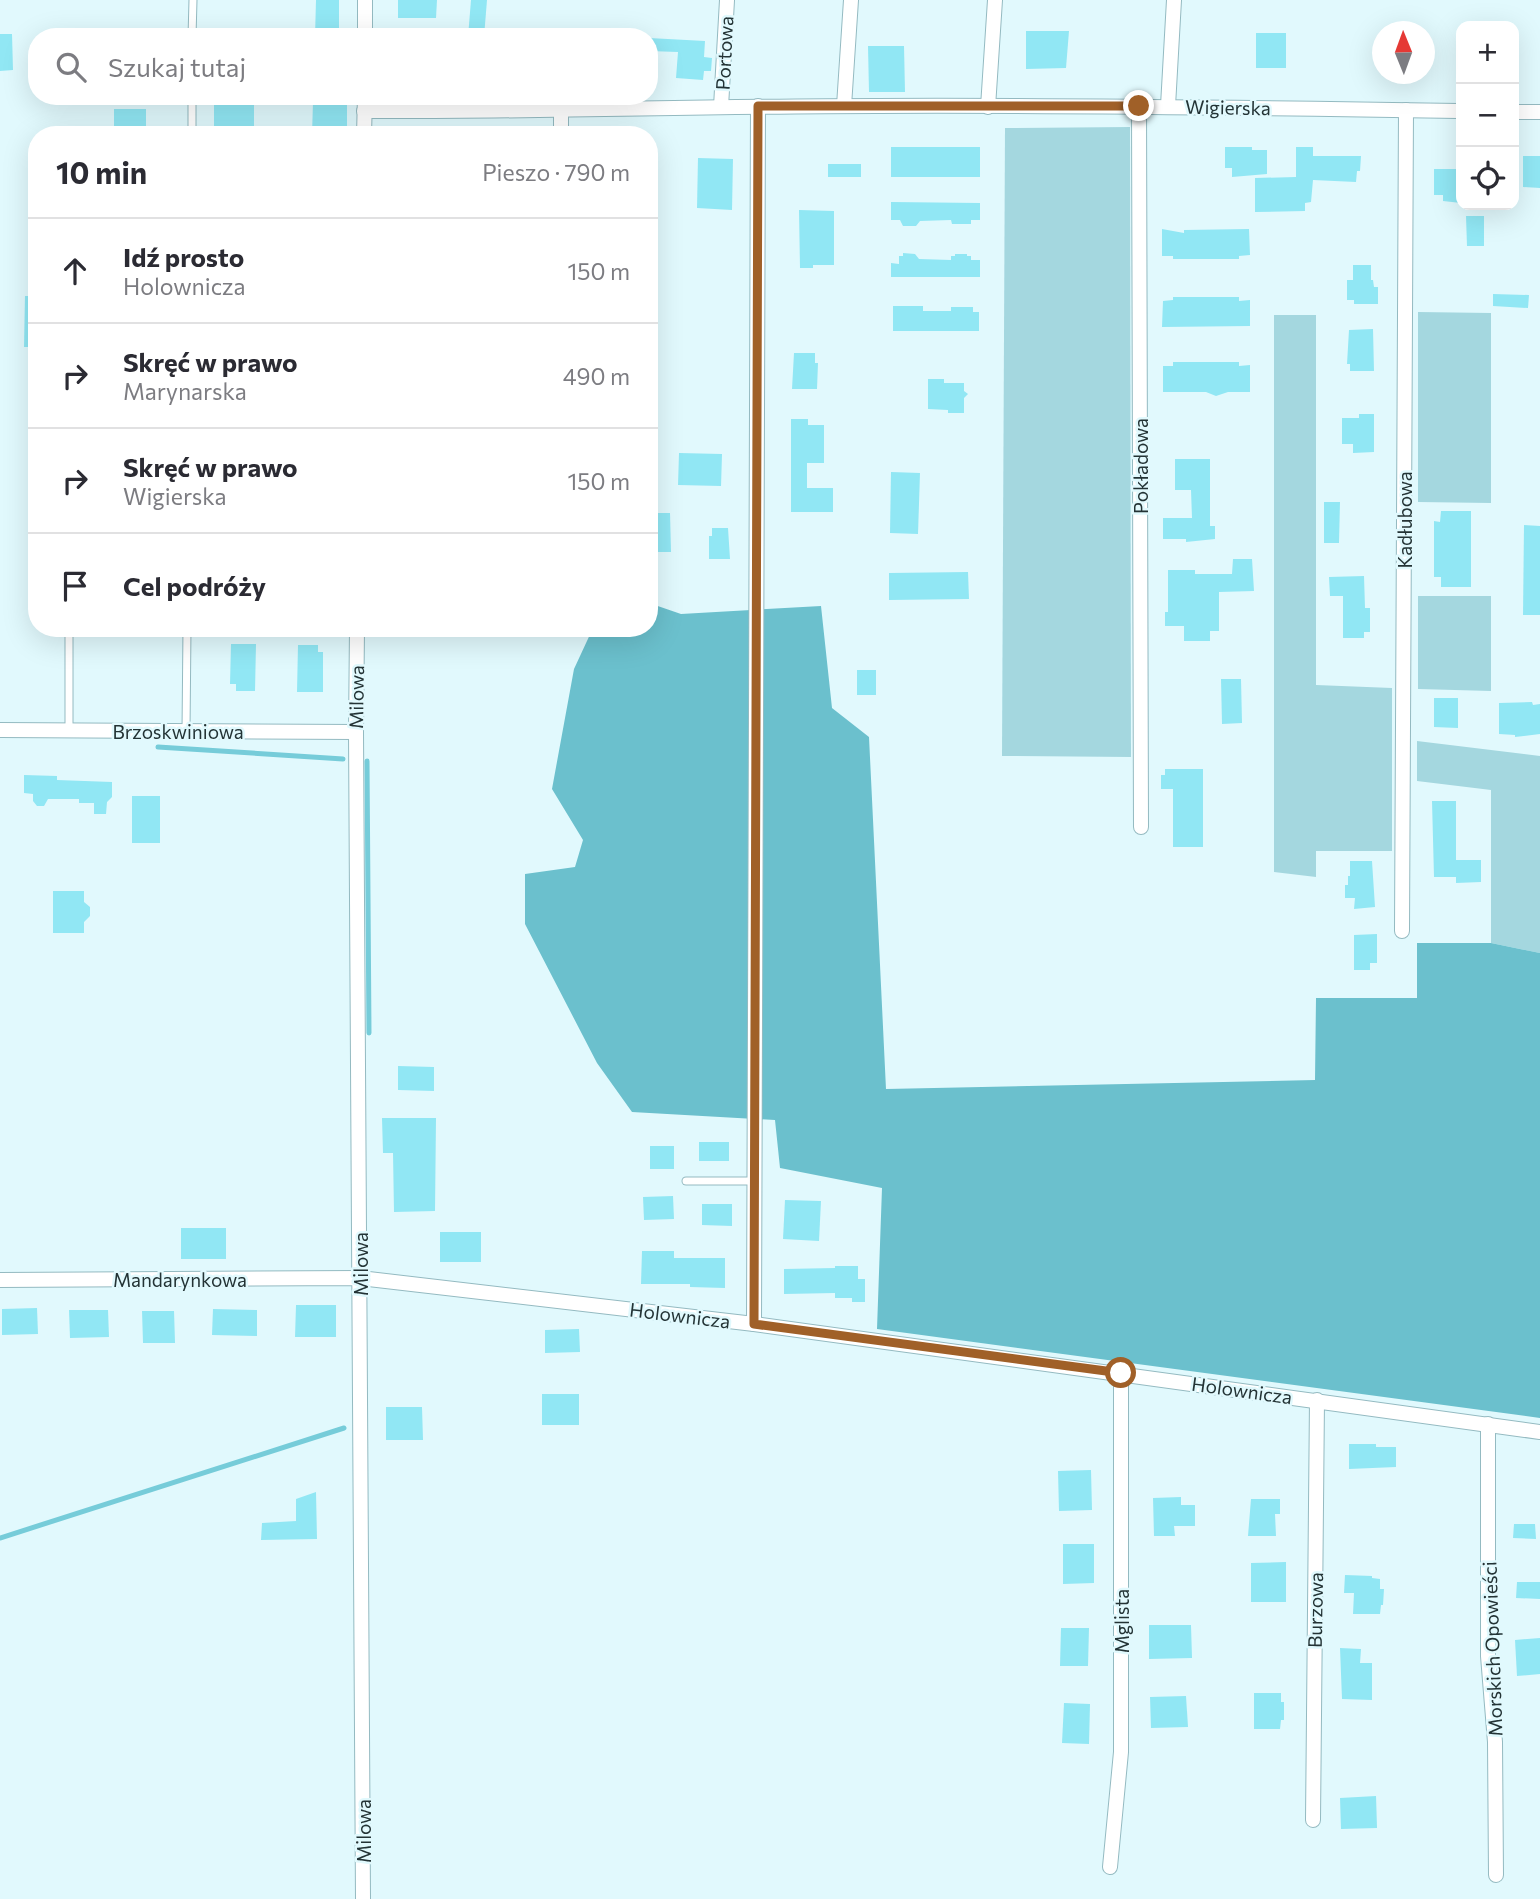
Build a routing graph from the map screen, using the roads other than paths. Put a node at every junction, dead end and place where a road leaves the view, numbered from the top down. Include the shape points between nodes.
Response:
1 (193, 0) edge
2 (365, 0) edge
3 (727, 0) edge
4 (852, 0) edge
5 (995, 0) edge
6 (1174, 0) edge
7 (192, 28) edge
8 (365, 28) edge
9 (192, 105) edge
10 (364, 105) edge
11 (392, 105) edge
12 (758, 106) junction
13 (844, 106) junction
14 (1139, 106) junction
15 (1168, 106) junction
16 (721, 107) junction
17 (988, 107) junction
18 (1406, 110) junction
19 (561, 111) junction
20 (1456, 111) edge
21 (1519, 112) edge
22 (1540, 112) edge
23 (192, 126) edge
24 (364, 126) edge
25 (561, 126) edge
26 (69, 637) edge
27 (187, 637) edge
28 (357, 637) edge
29 (0, 730) edge
30 (69, 730) junction
31 (186, 731) junction
32 (356, 732) junction
33 (1141, 827) dead end
34 (1402, 931) dead end
35 (686, 1181) dead end
36 (755, 1181) junction
37 (360, 1278) junction
38 (0, 1280) edge
39 (754, 1324) junction
40 (1121, 1373) junction
41 (1317, 1400) junction
42 (1488, 1424) junction
43 (1540, 1432) edge
44 (1313, 1820) dead end
45 (1110, 1867) dead end
46 (1496, 1875) dead end
47 (363, 1899) edge

1 - 7 lane
2 - 8 street
3 - 16 street, Portowa
4 - 13 street
5 - 17 street
6 - 15 street
9 - 23 lane
10 - 24 street
11 - 19 street, Wigierska
12 - 13 street, Wigierska
12 - 16 street, Wigierska
12 - 36 street
13 - 17 street, Wigierska
14 - 15 street, Wigierska
14 - 17 street, Wigierska
14 - 33 street, Pokładowa
15 - 18 street, Wigierska
16 - 19 street, Wigierska
18 - 20 street, Wigierska
18 - 34 street, Kadłubowa
19 - 25 street
21 - 22 street
26 - 30 lane
27 - 31 lane
28 - 32 street, Milowa
29 - 30 street, Brzoskwiniowa
30 - 31 street, Brzoskwiniowa
31 - 32 street, Brzoskwiniowa
32 - 37 street, Milowa
35 - 36 lane
36 - 39 street
37 - 38 street, Mandarynkowa
37 - 39 street, Holownicza
37 - 47 street, Milowa
39 - 40 street, Holownicza
40 - 41 street, Holownicza
40 - 45 street, Mglista via 1121,1752
41 - 42 street, Holownicza
41 - 44 street, Burzowa
42 - 43 street, Holownicza
42 - 46 street, Morskich Opowieści via 1488,1656 1495,1742

